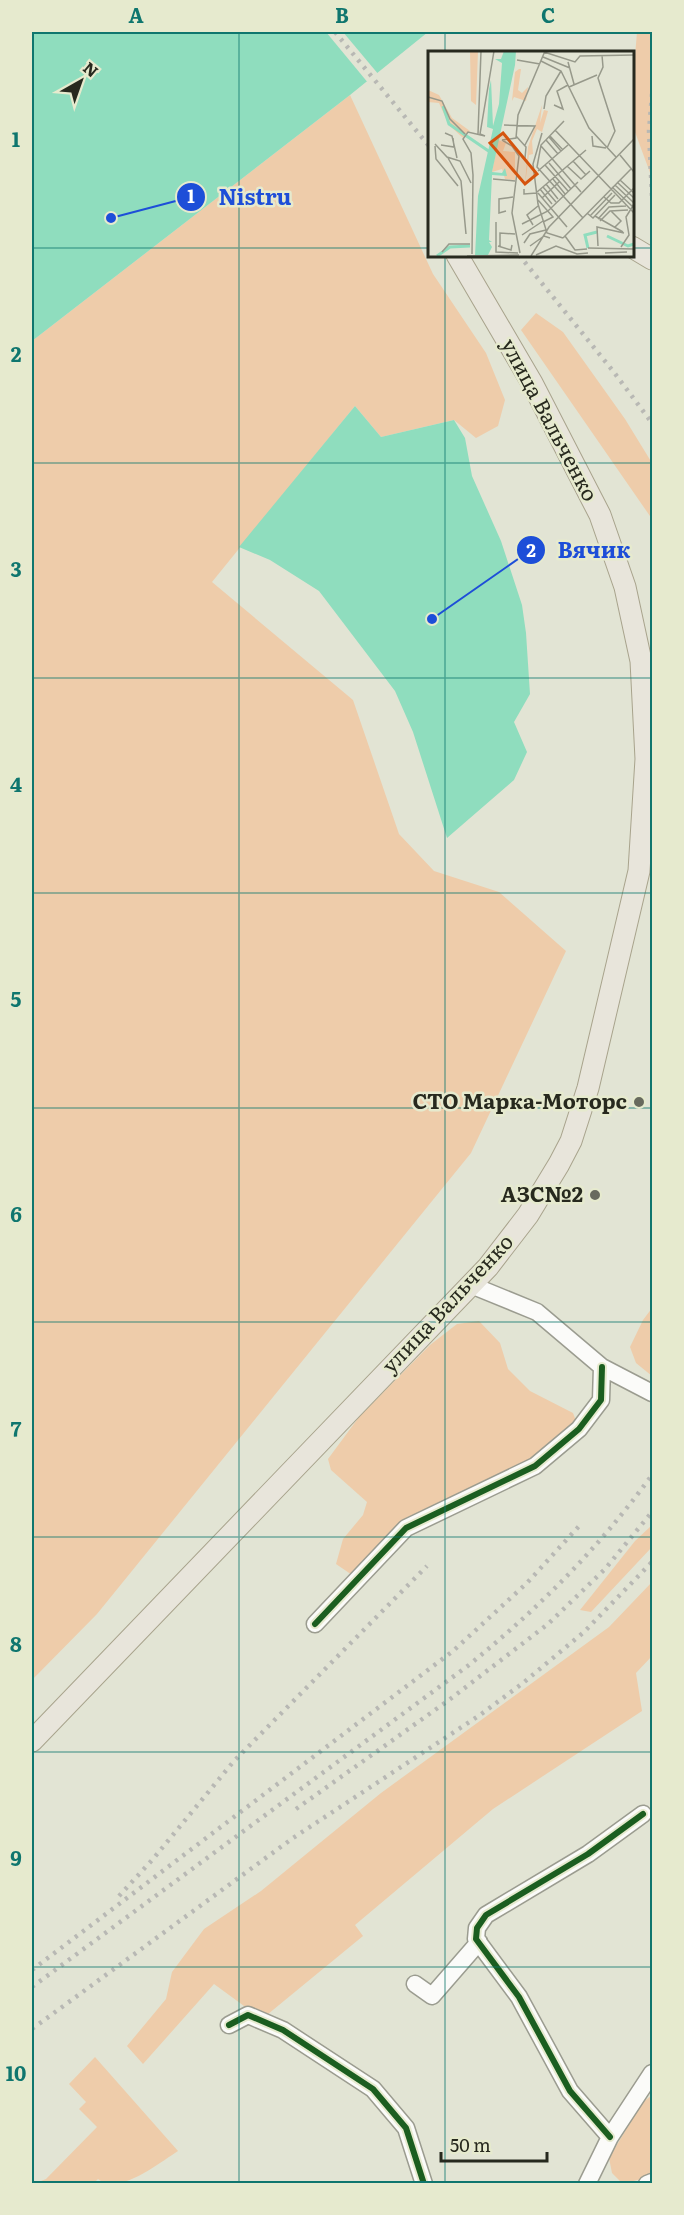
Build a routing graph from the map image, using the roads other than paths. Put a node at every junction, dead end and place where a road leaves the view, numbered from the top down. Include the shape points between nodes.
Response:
1 (633, 248) edge
2 (458, 256) edge
3 (652, 259) edge
4 (471, 1285) junction
5 (602, 1367) junction
6 (652, 1393) edge
7 (315, 1624) dead end
8 (32, 1741) edge
9 (643, 1814) dead end
10 (478, 1942) junction
11 (415, 1984) dead end
12 (229, 2025) dead end
13 (652, 2076) edge
14 (610, 2137) junction
15 (652, 2182) edge
16 (424, 2184) edge
17 (587, 2184) edge
18 (647, 2184) edge

1 - 3 main road
2 - 4 main road, улица Вальченко via 532,383 600,515 625,587 641,661 646,759 639,871 572,1141 528,1215
4 - 5 street via 537,1312
4 - 8 main road, улица Вальченко
5 - 6 street
5 - 7 street via 601,1400 579,1429 535,1466 406,1528
9 - 10 street via 588,1854 486,1915 477,1928
10 - 11 street via 432,1996
10 - 14 street via 519,1997 570,2091
12 - 16 street via 248,2015 274,2026 373,2089 406,2128
13 - 14 street
14 - 17 street
15 - 18 street

